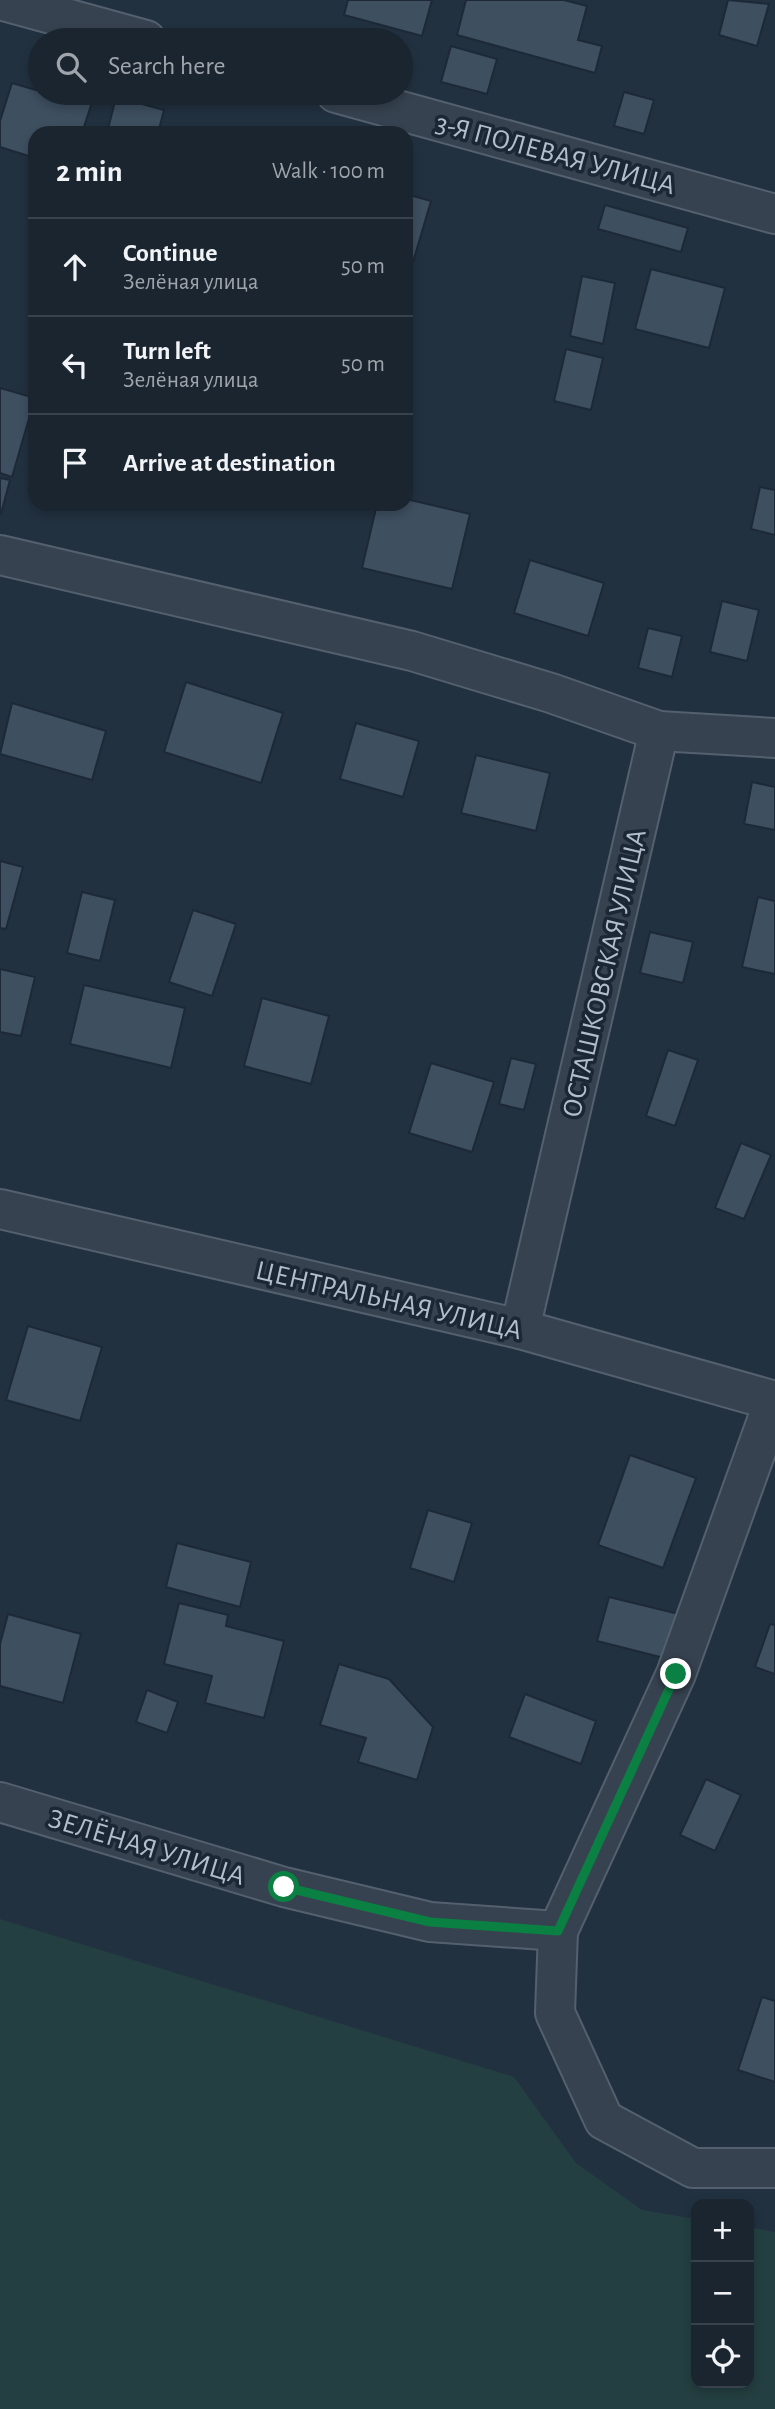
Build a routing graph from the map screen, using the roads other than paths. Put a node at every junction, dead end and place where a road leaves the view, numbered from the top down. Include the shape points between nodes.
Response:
1 (0, 0) edge
2 (102, 28) edge
3 (380, 105) edge
4 (775, 214) edge
5 (0, 555) edge
6 (659, 731) junction
7 (775, 738) edge
8 (0, 1209) edge
9 (520, 1329) junction
10 (775, 1401) edge
11 (0, 1802) edge
12 (558, 1931) junction
13 (775, 2168) edge

1 - 2 street
3 - 4 street, 3-Я ПОЛЕВАЯ УЛИЦА
5 - 6 street via 412,651
6 - 7 street
6 - 9 street, ОСТАШКОВСКАЯ УЛИЦА
8 - 9 street, ЦЕНТРАЛЬНАЯ УЛИЦА
9 - 10 street, ЦЕНТРАЛЬНАЯ УЛИЦА
10 - 12 street via 676,1674
11 - 12 street, ЗЕЛЁНАЯ УЛИЦА via 284,1887 430,1922
12 - 13 street via 555,2013 604,2120 693,2168

